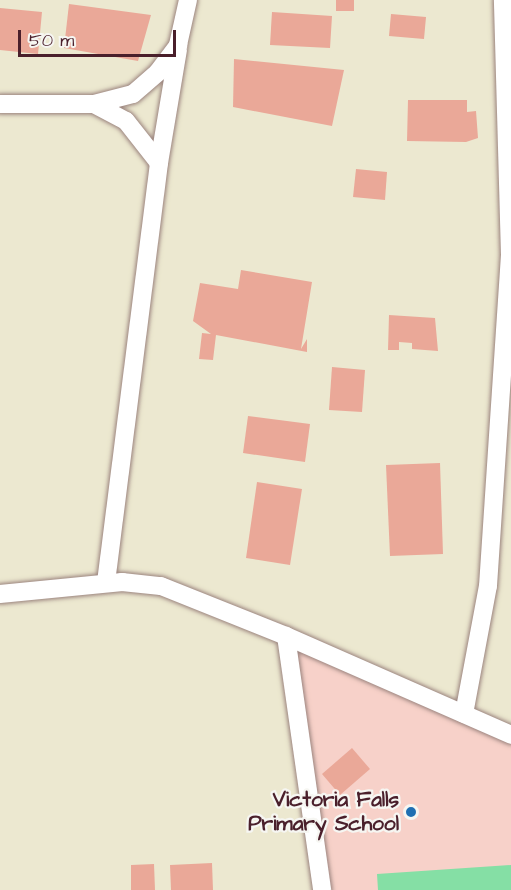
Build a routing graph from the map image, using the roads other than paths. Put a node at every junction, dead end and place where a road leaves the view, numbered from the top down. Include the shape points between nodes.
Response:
1 (188, 0) edge
2 (503, 0) edge
3 (178, 45) junction
4 (0, 104) edge
5 (94, 104) junction
6 (159, 163) junction
7 (510, 255) edge
8 (106, 583) junction
9 (0, 594) edge
10 (286, 636) junction
11 (464, 714) junction
12 (511, 735) edge
13 (322, 890) edge

1 - 3 street
2 - 7 street
3 - 5 street via 158,72 133,94
3 - 6 street
4 - 5 street
5 - 6 street via 126,121
6 - 8 street
7 - 11 street via 488,586
8 - 9 street
8 - 10 street via 161,586
10 - 11 street
10 - 13 street
11 - 12 street

